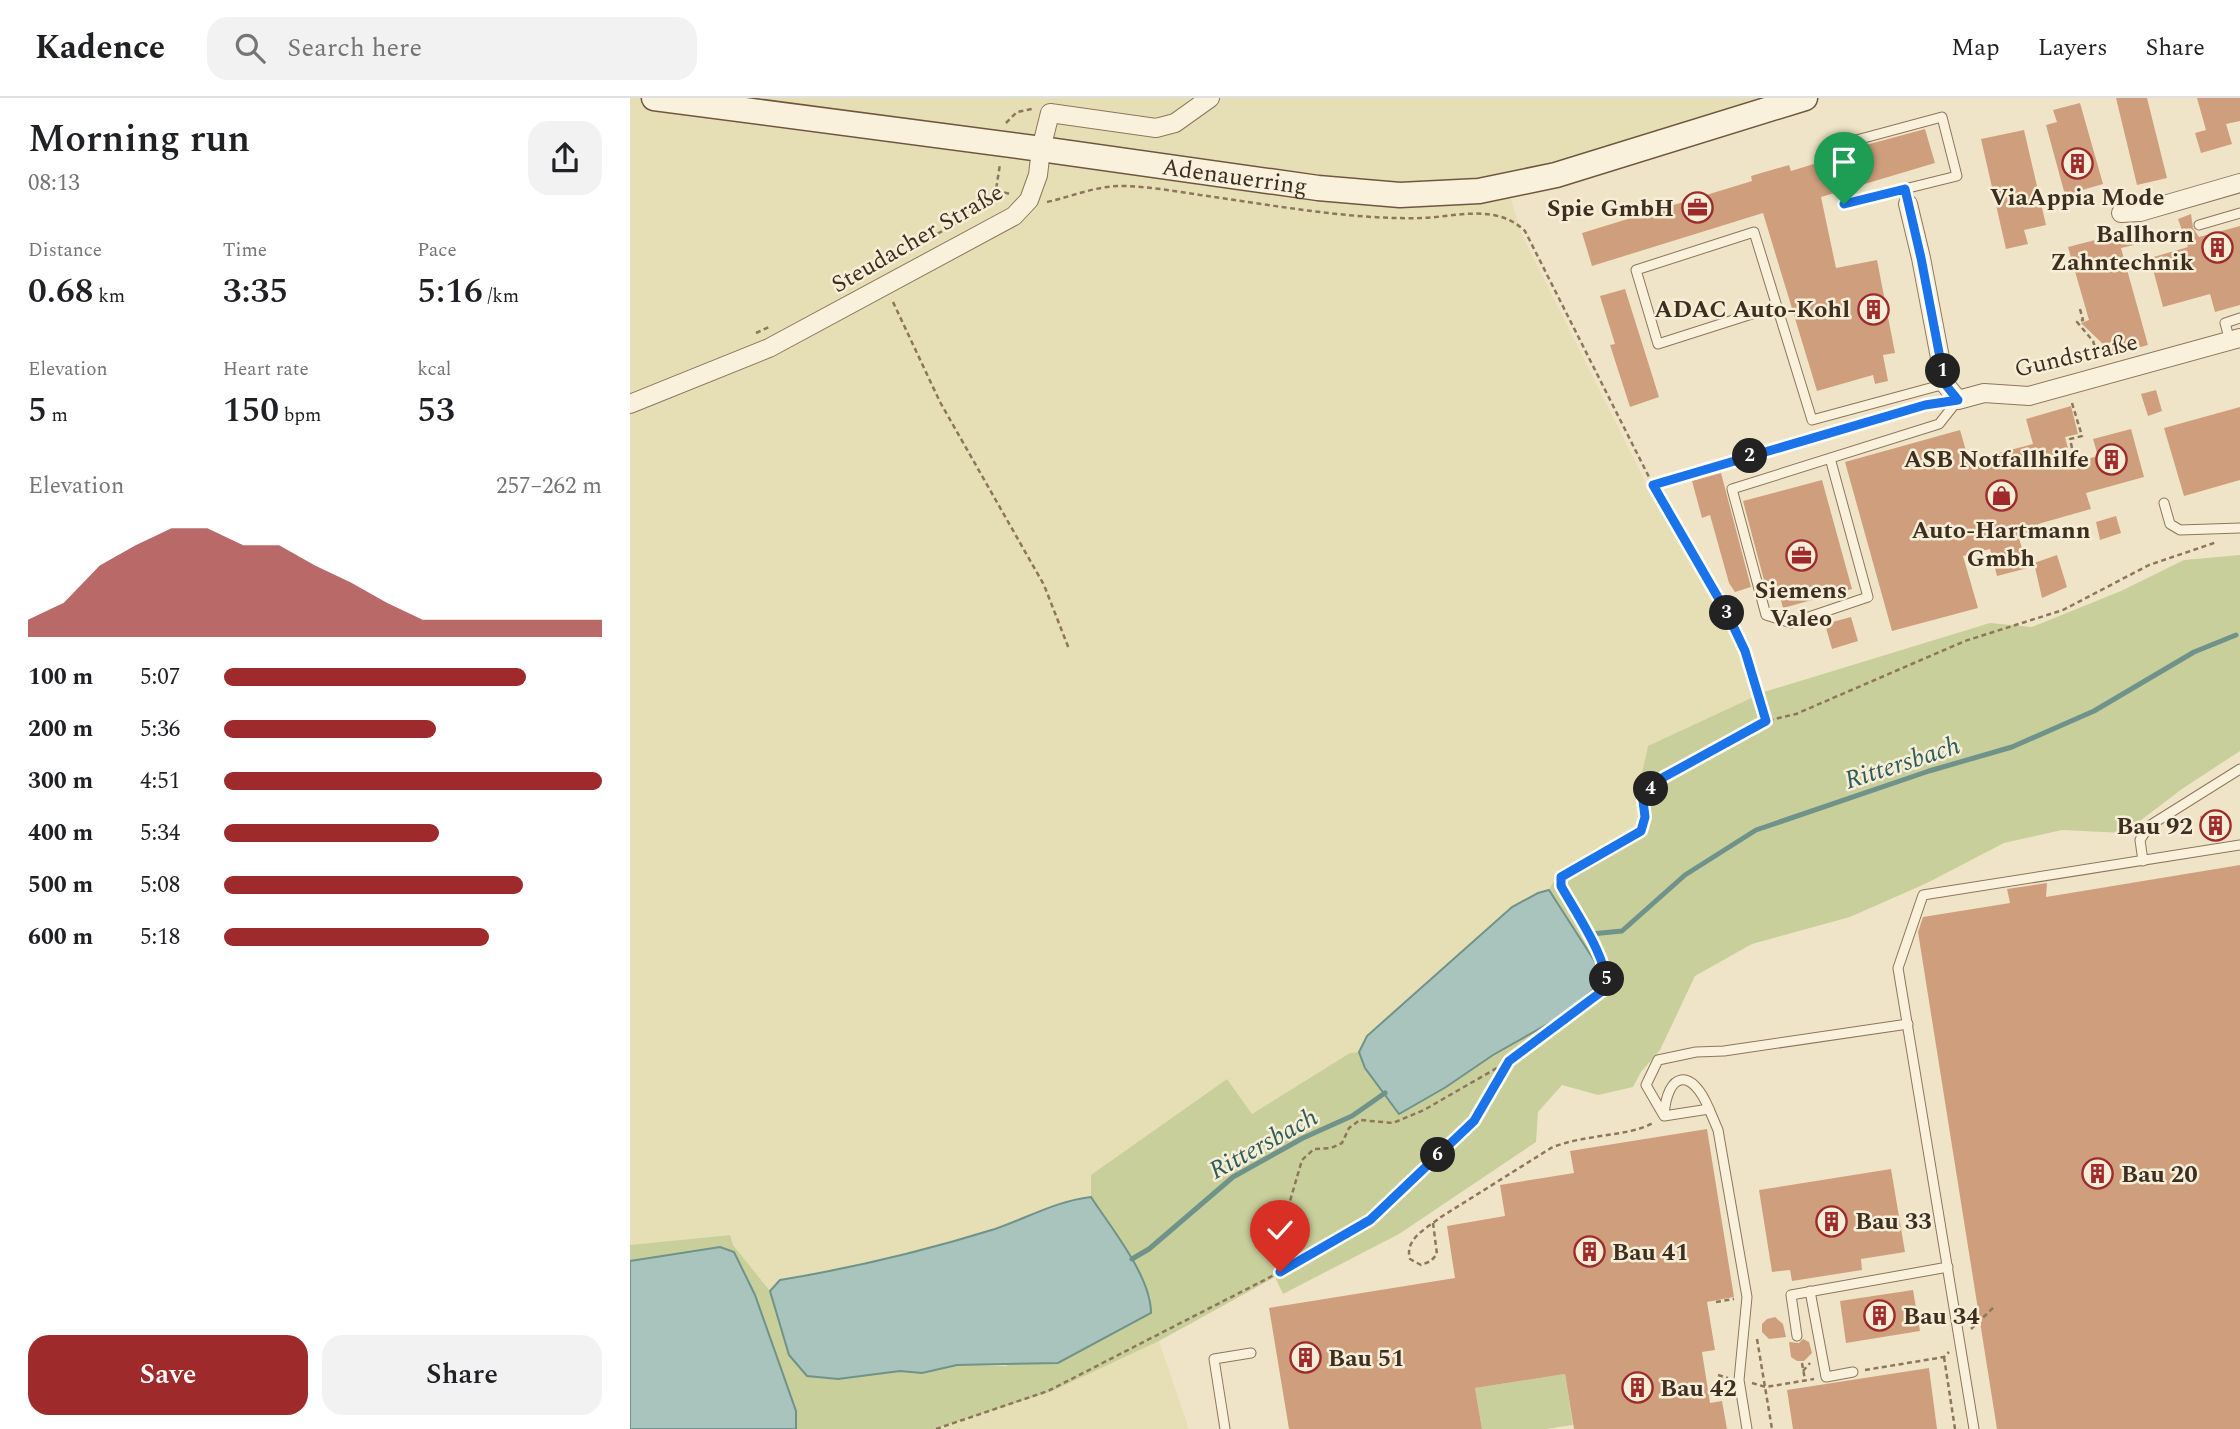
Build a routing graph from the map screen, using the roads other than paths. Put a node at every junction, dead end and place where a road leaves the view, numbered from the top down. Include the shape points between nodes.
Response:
1 (654, 98) edge
2 (1210, 98) edge
3 (1805, 98) edge
4 (1849, 142) dead end
5 (1041, 149) junction
6 (2240, 183) edge
7 (1907, 196) junction
8 (1844, 204) dead end
9 (2240, 213) edge
10 (2121, 214) dead end
11 (2199, 225) dead end
12 (1777, 306) junction
13 (2240, 318) edge
14 (2235, 340) edge
15 (1945, 384) junction
16 (1958, 400) junction
17 (630, 404) edge
18 (1830, 458) junction
19 (2164, 503) dead end
20 (2240, 528) edge
21 (2240, 769) edge
22 (2240, 845) edge
23 (2143, 860) junction
24 (1908, 1024) junction
25 (1709, 1109) junction
26 (1664, 1116) junction
27 (1948, 1267) junction
28 (1810, 1291) junction
29 (1797, 1336) dead end
30 (1251, 1353) dead end
31 (1853, 1372) road end
32 (1225, 1429) edge
33 (1747, 1429) edge
34 (1974, 1429) edge

1 - 5 main road, Adenauerring
2 - 5 street, Steudacher Straße via 1175,123 1156,128 1050,113
3 - 5 main road, Adenauerring via 1556,176 1450,193 1367,194
4 - 7 lane via 1942,117 1957,176
5 - 17 street, Steudacher Straße via 1029,200 1014,216 769,348
6 - 10 street
7 - 8 lane
7 - 15 street
9 - 11 lane
12 - 12 lane via 1754,232 1636,270 1658,344
12 - 15 lane via 1812,420
13 - 14 lane via 2225,323
14 - 16 street, Gundstraße via 2029,396 1984,393
15 - 16 street
16 - 18 lane via 1939,424
18 - 18 lane via 1868,597 1791,623 1766,615 1732,489
19 - 20 lane via 2170,524 2180,530
21 - 23 lane via 2149,826 2140,840
22 - 23 lane
23 - 24 lane via 1923,895 1898,968
24 - 26 lane via 1658,1060 1646,1085
24 - 27 lane
25 - 26 lane
25 - 26 lane via 1697,1084 1686,1080 1668,1089
25 - 33 lane via 1718,1130 1747,1297 1739,1380
27 - 28 lane
27 - 34 lane
28 - 29 lane via 1791,1295
28 - 31 lane via 1826,1377
30 - 32 lane via 1214,1359

